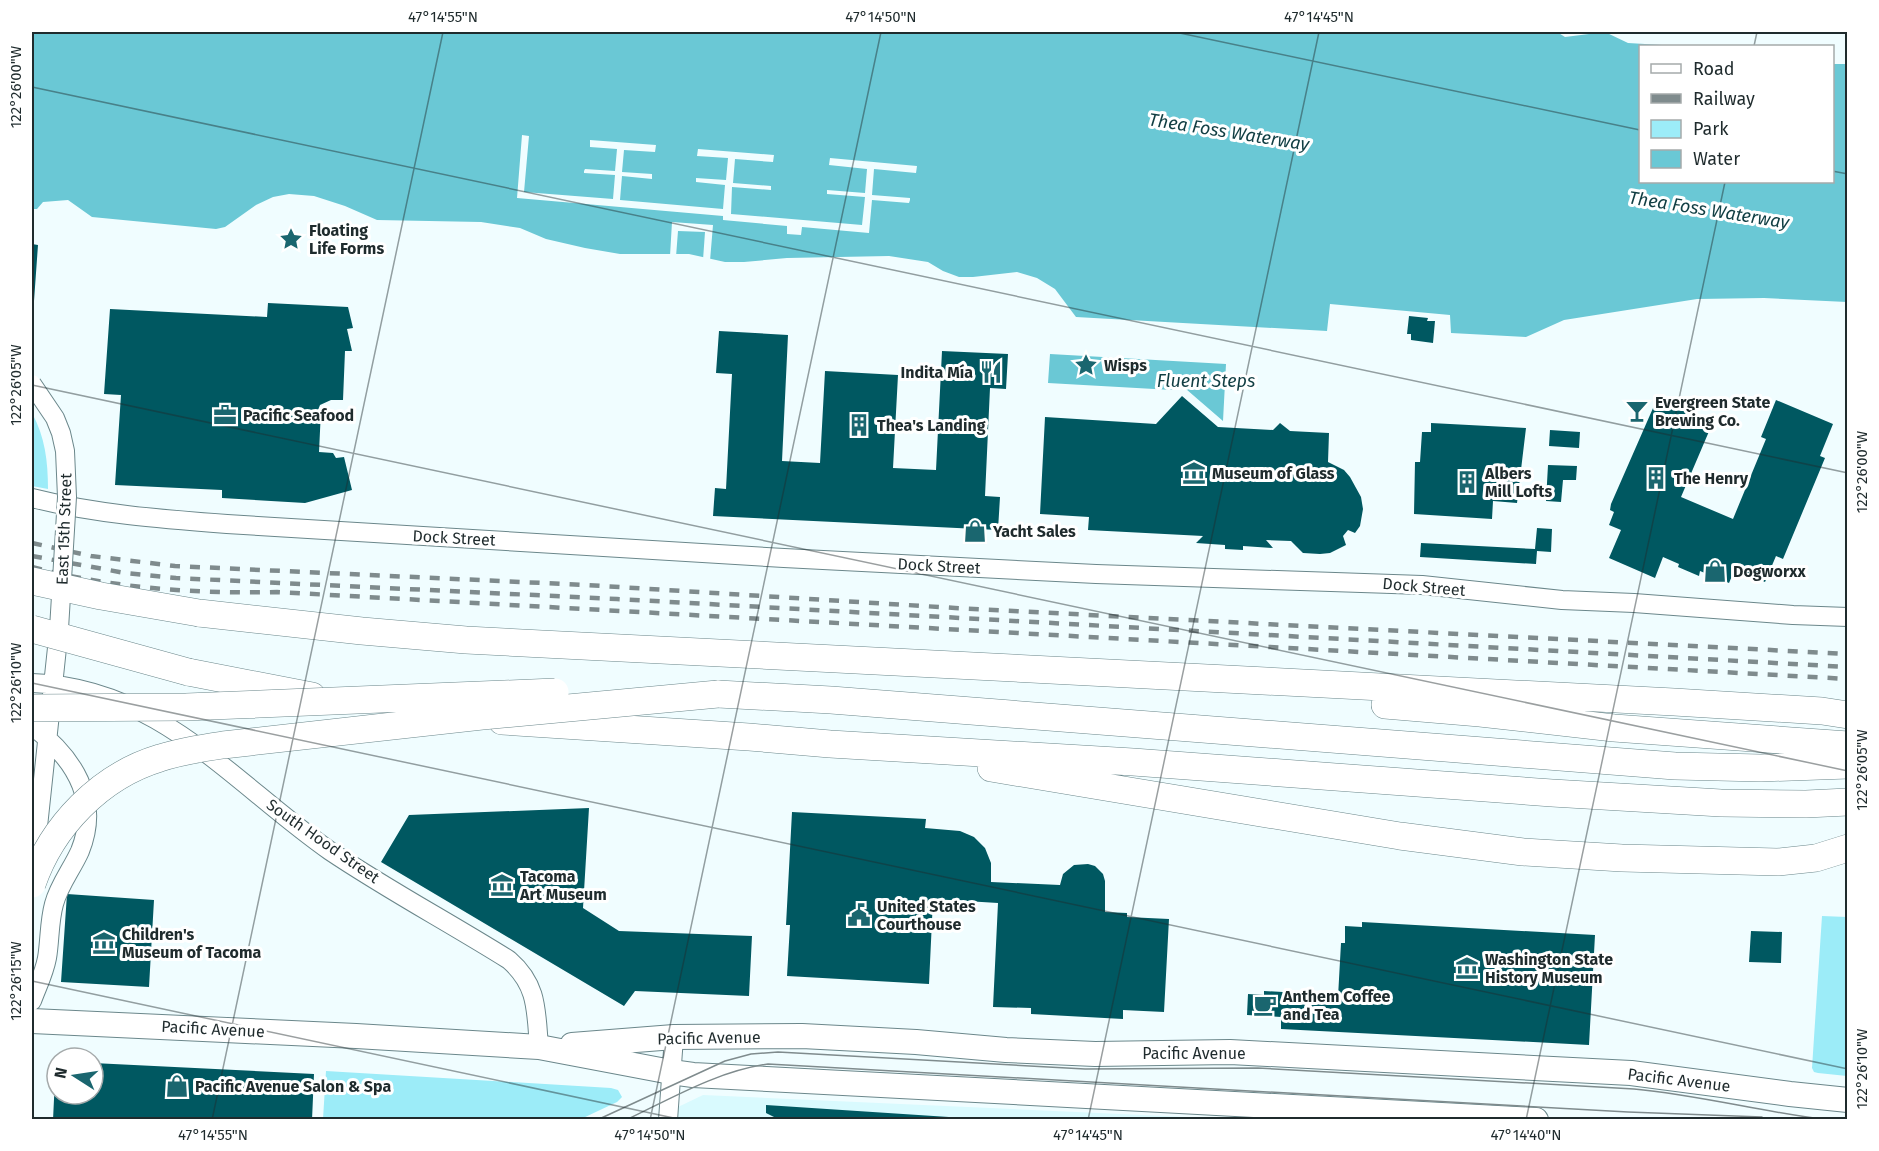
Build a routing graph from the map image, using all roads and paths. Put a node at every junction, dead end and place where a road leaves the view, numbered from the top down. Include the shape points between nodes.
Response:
1 (32, 384) edge
2 (32, 498) edge
3 (32, 581) edge
4 (1848, 617) edge
5 (32, 628) edge
6 (32, 640) edge
7 (932, 665) junction
8 (188, 672) junction
9 (32, 683) edge
10 (53, 683) junction
11 (32, 694) edge
12 (718, 694) junction
13 (32, 708) edge
14 (1839, 711) edge
15 (32, 726) edge
16 (47, 738) junction
17 (830, 744) junction
18 (1848, 745) edge
19 (1848, 765) edge
20 (1848, 802) edge
21 (32, 847) edge
22 (1842, 853) edge
23 (32, 884) edge
24 (32, 1001) edge
25 (32, 1021) edge
26 (674, 1036) junction
27 (539, 1047) junction
28 (672, 1072) junction
29 (1848, 1100) edge
30 (668, 1119) edge
31 (1536, 1119) edge

1 - 10 street, East 15th Street, bridge via 55,418 66,451 67,497
2 - 4 street, Dock Street via 148,518 227,524 1096,574 1422,585 1562,600
3 - 7 highway, bridge via 200,613 362,631
5 - 8 highway, bridge
6 - 8 highway, bridge
7 - 14 highway
7 - 18 highway via 1614,728
8 - 17 highway via 422,713
9 - 10 street, South Hood Street
10 - 11 street
10 - 16 street, East 15th Street
10 - 27 street, South Hood Street via 109,697 171,727 331,851 509,960 524,976 533,994
12 - 13 highway, bridge via 560,692 186,707
12 - 19 highway via 1675,766
12 - 23 highway, bridge via 224,745 158,758 119,776 74,813 45,852
15 - 16 street
16 - 21 street, East 15th Street via 37,836
16 - 24 street via 72,766 82,785 88,819 81,849 53,907 46,962
17 - 20 highway via 1710,803
17 - 22 highway via 1465,846 1554,855 1778,862
25 - 27 main road, Pacific Avenue
26 - 27 main road, Pacific Avenue
26 - 28 street
26 - 29 main road, Pacific Avenue via 802,1036 1095,1054 1230,1052 1336,1056 1631,1073
27 - 28 main road, Pacific Avenue
28 - 30 street
28 - 31 main road, Pacific Avenue

